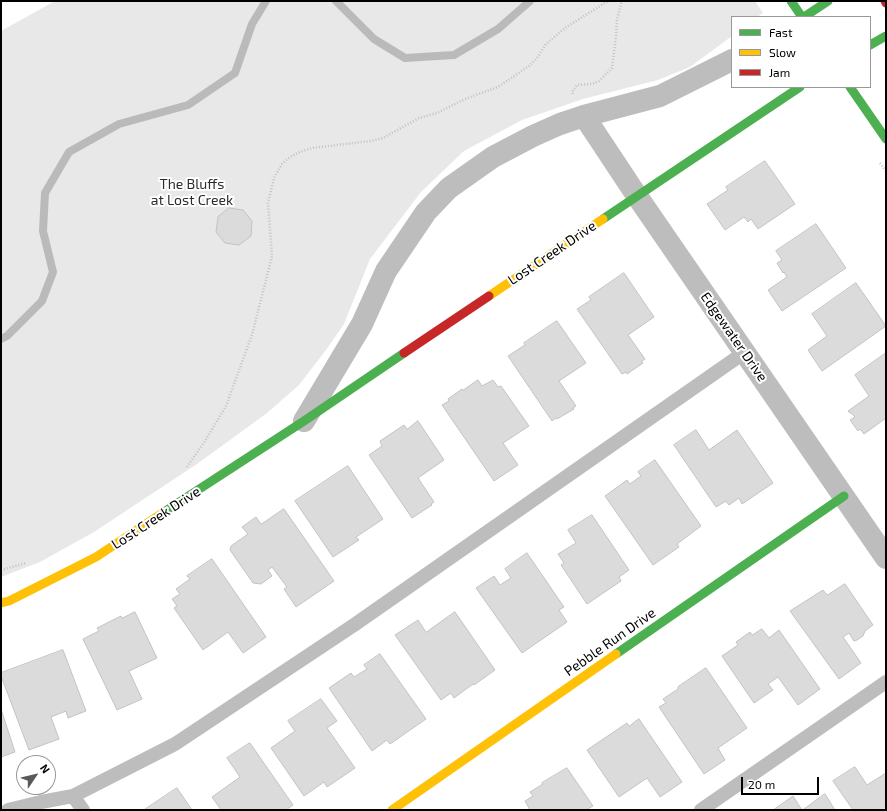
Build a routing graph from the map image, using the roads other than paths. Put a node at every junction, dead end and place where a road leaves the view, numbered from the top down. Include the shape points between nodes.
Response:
1 (791, 1) edge
2 (828, 1) edge
3 (802, 16) edge
4 (805, 16) edge
5 (886, 36) edge
6 (871, 44) edge
7 (731, 60) edge
8 (798, 88) edge
9 (851, 88) edge
10 (584, 116) junction
11 (886, 139) edge
12 (636, 196) junction
13 (745, 352) junction
14 (304, 421) junction
15 (844, 496) junction
16 (886, 558) edge
17 (1, 603) edge
18 (886, 682) edge
19 (74, 796) junction
20 (8, 810) edge
21 (83, 810) edge
22 (392, 810) edge
23 (701, 810) edge

1 - 3 street
2 - 4 street
5 - 6 street
7 - 10 street, Lost Creek Drive via 660,96
8 - 12 street, Lost Creek Drive
9 - 11 street
10 - 12 street, Edgewater Drive
10 - 14 street, Lost Creek Drive via 532,136 493,157 449,188 426,212 386,271 362,324
12 - 13 street, Edgewater Drive
12 - 14 street, Lost Creek Drive
13 - 15 street, Edgewater Drive
13 - 19 lane via 354,624 175,744
14 - 17 street, Lost Creek Drive via 96,557
15 - 16 street, Edgewater Drive
15 - 22 street, Pebble Run Drive
18 - 23 lane
19 - 20 lane
19 - 21 lane

